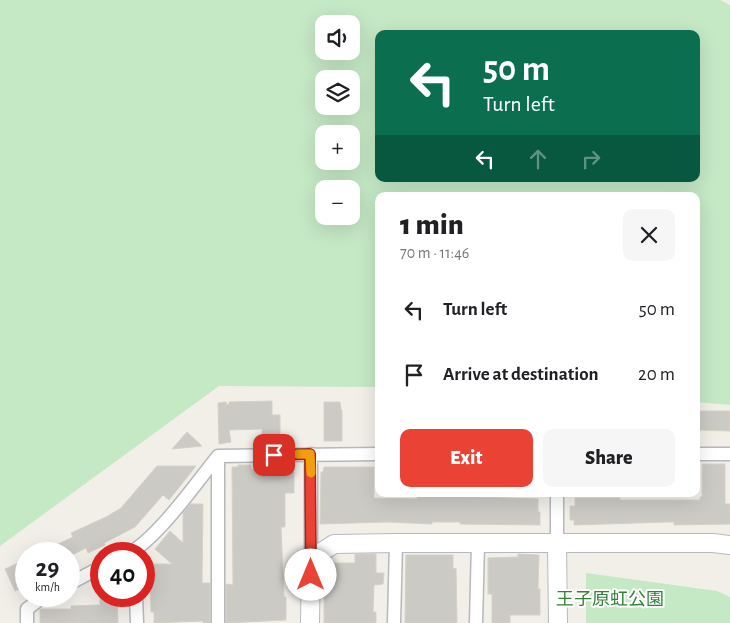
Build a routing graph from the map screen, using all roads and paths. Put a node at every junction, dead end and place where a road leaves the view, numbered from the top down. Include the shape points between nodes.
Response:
1 (310, 454) junction
2 (375, 454) edge
3 (700, 454) edge
4 (730, 454) edge
5 (218, 456) junction
6 (557, 497) edge
7 (145, 542) edge
8 (396, 543) junction
9 (478, 543) junction
10 (558, 544) junction
11 (730, 545) edge
12 (311, 560) junction
13 (30, 607) edge
14 (136, 607) edge
15 (27, 623) edge
16 (137, 623) edge
17 (218, 623) edge
18 (310, 623) edge
19 (394, 623) edge
20 (476, 623) edge
21 (558, 623) edge

1 - 2 street
1 - 5 street
1 - 12 street
3 - 4 street
5 - 7 street via 162,526
5 - 17 street
6 - 10 street
8 - 9 street
8 - 12 street via 334,544
8 - 19 street
9 - 10 street
9 - 20 street
10 - 11 street
10 - 21 street
12 - 18 street
13 - 15 street
14 - 16 street

